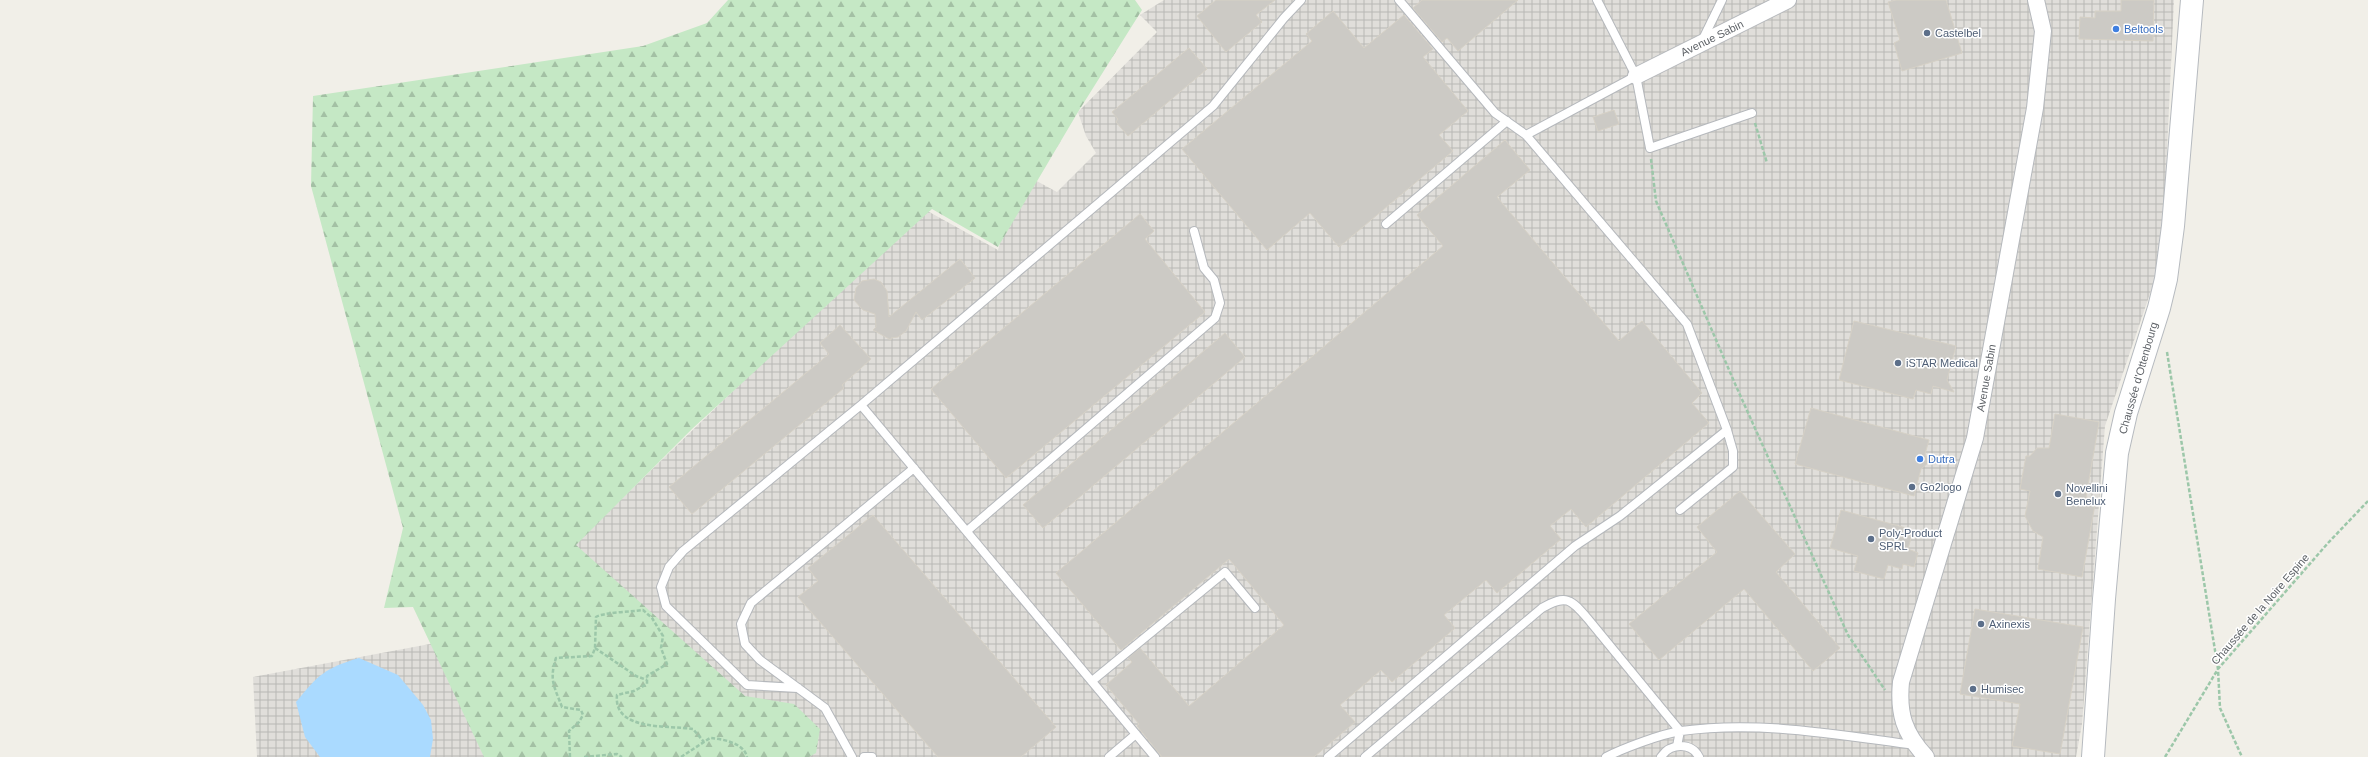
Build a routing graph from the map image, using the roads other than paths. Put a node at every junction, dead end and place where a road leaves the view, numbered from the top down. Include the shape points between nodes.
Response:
1 (1301, 0) edge
2 (1399, 0) edge
3 (1597, 0) edge
4 (1722, 0) edge
5 (1788, 0) edge
6 (2036, 0) edge
7 (2192, 0) edge
8 (1701, 43) junction
9 (1636, 76) junction
10 (1752, 113) road end
11 (1507, 121) junction
12 (1526, 135) junction
13 (1386, 224) dead end
14 (1194, 231) dead end
15 (861, 405) junction
16 (1727, 430) junction
17 (914, 468) junction
18 (1680, 510) dead end
19 (967, 531) junction
20 (1255, 608) dead end
21 (1092, 681) junction
22 (798, 688) junction
23 (1680, 731) junction
24 (1136, 734) junction
25 (1915, 745) junction
26 (1677, 746) junction
27 (852, 757) edge
28 (864, 757) edge
29 (872, 757) edge
30 (1109, 757) edge
31 (1155, 757) edge
32 (1328, 757) edge
33 (1365, 757) edge
34 (1606, 757) edge
35 (1661, 757) edge
36 (1699, 757) edge
37 (1926, 757) edge
38 (2093, 757) edge

1 - 15 lane via 1213,106
2 - 11 lane via 1495,113
3 - 9 lane
4 - 8 lane
5 - 8 street, Avenue Sabin
6 - 25 street, Avenue Sabin via 2043,31 2035,108 1976,438 1901,682 1899,704 1905,726
7 - 38 street, Chaussée d'Ottenbourg via 2173,226 2166,279 2126,413 2117,453
8 - 9 street, Avenue Sabin
9 - 10 lane via 1650,148
9 - 12 lane
11 - 12 lane
11 - 13 lane
12 - 16 lane via 1687,324
14 - 19 lane via 1204,268 1214,280 1220,303 1215,318
15 - 17 lane
15 - 22 lane via 684,551 669,567 662,587 666,606 747,685
16 - 18 lane via 1733,451 1733,467
16 - 32 lane via 1620,516 1575,546
17 - 19 lane
17 - 22 lane via 751,603 741,624 744,644 760,660
19 - 21 lane
20 - 21 lane via 1225,572
21 - 24 lane
22 - 27 lane via 825,708
23 - 25 lane via 1761,728 1827,733
23 - 26 lane
23 - 33 lane via 1575,604 1566,599 1555,600 1542,608
23 - 34 lane
24 - 30 lane
24 - 31 lane
25 - 37 street, Avenue Sabin
26 - 35 lane via 1669,748
26 - 36 lane via 1692,749
28 - 29 lane

